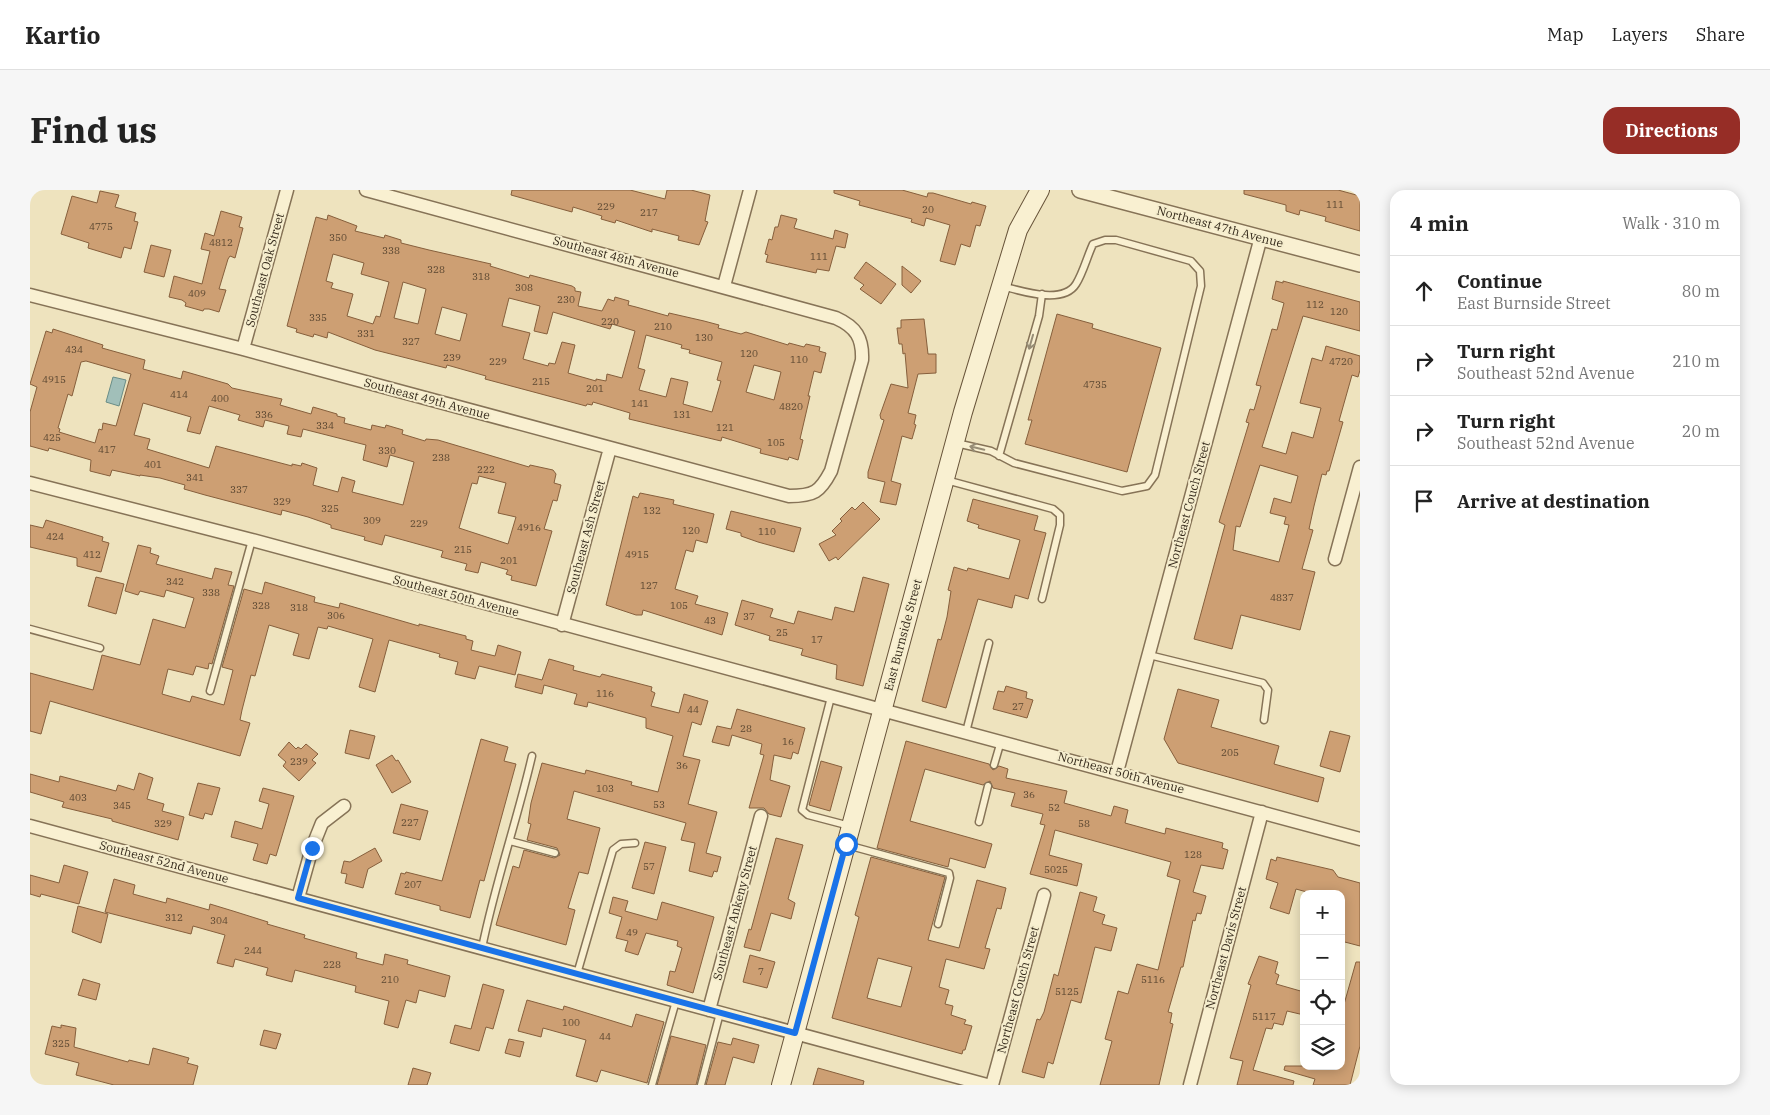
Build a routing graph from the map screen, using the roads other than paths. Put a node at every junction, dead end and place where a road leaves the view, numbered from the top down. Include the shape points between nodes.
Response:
1 (287, 190) edge
2 (366, 190) edge
3 (750, 190) edge
4 (1040, 190) edge
5 (1080, 190) edge
6 (1261, 237) junction
7 (1360, 264) edge
8 (724, 286) junction
9 (1001, 286) junction
10 (1042, 294) junction
11 (30, 295) edge
12 (244, 349) junction
13 (955, 443) junction
14 (610, 448) junction
15 (999, 456) junction
16 (1360, 467) edge
17 (945, 480) junction
18 (30, 483) edge
19 (822, 487) joint
20 (252, 540) junction
21 (1335, 559) dead end
22 (1042, 599) dead end
23 (562, 625) junction
24 (30, 630) edge
25 (989, 643) dead end
26 (100, 648) dead end
27 (1149, 655) junction
28 (210, 691) dead end
29 (831, 697) junction
30 (882, 710) junction
31 (1264, 720) dead end
32 (966, 732) junction
33 (1001, 741) junction
34 (532, 756) dead end
35 (994, 765) dead end
36 (1118, 772) junction
37 (988, 786) dead end
38 (344, 806) dead end
39 (1262, 812) junction
40 (761, 816) dead end
41 (979, 822) dead end
42 (30, 826) edge
43 (851, 826) junction
44 (1360, 839) edge
45 (510, 841) junction
46 (635, 842) dead end
47 (846, 844) junction
48 (554, 853) dead end
49 (1044, 895) dead end
50 (298, 898) junction
51 (938, 924) dead end
52 (482, 948) junction
53 (577, 974) junction
54 (676, 1001) junction
55 (714, 1011) junction
56 (795, 1033) junction
57 (652, 1085) edge
58 (701, 1085) edge
59 (781, 1085) edge
60 (986, 1085) edge
61 (992, 1085) edge
62 (1190, 1085) edge

1 - 12 street, Southeast Oak Street
2 - 8 street, Southeast 48th Avenue
3 - 8 street
4 - 9 main road, East Burnside Street via 1018,230
5 - 6 street, Northeast 47th Avenue
6 - 7 street, Northeast 47th Avenue
6 - 27 street, Northeast Couch Street
8 - 19 street, Southeast 48th Avenue via 836,318 850,324 859,336 862,360 831,471
9 - 10 lane
9 - 13 main road, East Burnside Street
10 -> 15 lane via 1039,316
10 - 15 lane via 1062,295 1076,286 1092,244 1105,240 1116,240 1191,261 1200,271 1201,286 1155,475 1147,486 1122,491 1014,463
11 - 12 street, Southeast 49th Avenue
12 - 14 street, Southeast 49th Avenue
15 -> 13 lane
13 - 17 main road, East Burnside Street
14 - 19 street, Southeast 49th Avenue via 789,496 803,496
14 - 23 street, Southeast Ash Street
16 - 21 street
17 - 22 lane via 1053,509 1060,515
17 - 30 main road, East Burnside Street
18 - 20 street, Southeast 50th Avenue
20 - 23 street, Southeast 50th Avenue
20 - 28 lane
23 - 29 street, Southeast 50th Avenue
24 - 26 lane
25 - 32 lane
27 - 31 lane via 1263,683 1268,690
27 - 36 street, Northeast Couch Street
29 - 30 street, Southeast 50th Avenue
29 - 43 lane via 802,810 808,815
30 - 32 street, Northeast 50th Avenue
30 - 43 main road, East Burnside Street
32 - 33 street, Northeast 50th Avenue
33 - 35 lane
33 - 36 street, Northeast 50th Avenue
34 - 45 lane
36 - 39 street, Northeast 50th Avenue
37 - 41 lane
38 - 50 street via 322,822
39 - 44 street, Northeast 50th Avenue
39 - 62 street, Northeast Davis Street
40 - 55 street, Southeast Ankeny Street
42 - 50 street, Southeast 52nd Avenue
43 - 47 main road, East Burnside Street
45 - 48 lane
45 - 52 lane via 492,898
46 - 53 lane via 621,844 613,850
47 - 51 lane via 949,873
47 - 56 main road, East Burnside Street
49 - 61 street, Northeast Couch Street
50 - 52 street, Southeast 52nd Avenue
52 - 53 street, Southeast 52nd Avenue
53 - 54 street, Southeast 52nd Avenue
54 - 55 street, Southeast 52nd Avenue
54 - 57 lane
55 - 56 street, Southeast 52nd Avenue
55 - 58 lane
56 - 59 main road, East Burnside Street
56 - 60 street, Southeast 52nd Avenue

